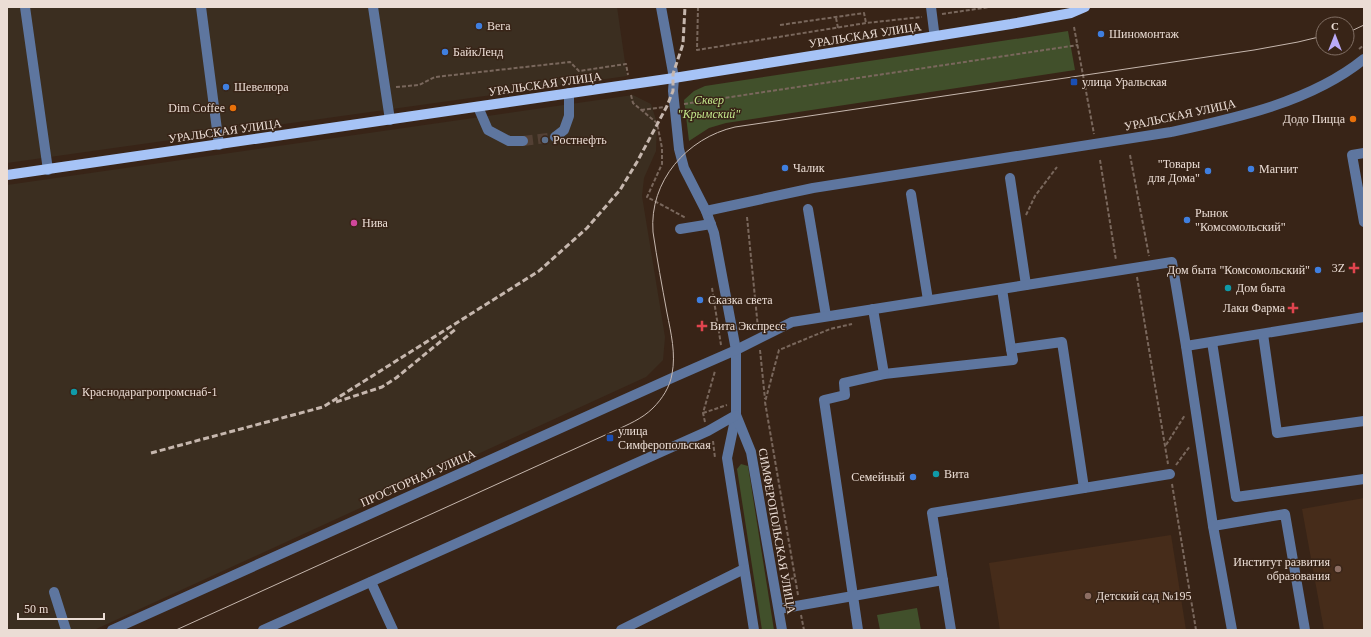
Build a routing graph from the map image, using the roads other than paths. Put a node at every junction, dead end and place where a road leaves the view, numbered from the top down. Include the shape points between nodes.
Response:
1 (26, 7) edge
2 (201, 7) edge
3 (373, 7) edge
4 (661, 7) edge
5 (1085, 7) edge
6 (1069, 9) edge
7 (932, 11) edge
8 (934, 31) junction
9 (1364, 60) edge
10 (673, 76) junction
11 (629, 82) junction
12 (569, 93) junction
13 (478, 107) junction
14 (390, 118) junction
15 (554, 137) tunnel mouth
16 (523, 141) tunnel mouth
17 (219, 143) junction
18 (1364, 153) edge
19 (48, 167) junction
20 (7, 171) edge
21 (7, 175) edge
22 (1010, 178) dead end
23 (911, 194) dead end
24 (808, 209) dead end
25 (706, 211) junction
26 (1364, 222) edge
27 (711, 224) junction
28 (680, 230) dead end
29 (1026, 285) junction
30 (1002, 289) junction
31 (928, 300) junction
32 (874, 309) junction
33 (826, 316) junction
34 (1364, 317) edge
35 (1263, 334) junction
36 (1212, 342) junction
37 (1186, 346) junction
38 (1011, 349) junction
39 (736, 350) junction
40 (884, 374) junction
41 (736, 415) junction
42 (1364, 421) edge
43 (1170, 474) road end
44 (1364, 479) edge
45 (1084, 488) junction
46 (1213, 526) junction
47 (744, 569) junction
48 (943, 580) junction
49 (371, 582) junction
50 (54, 592) dead end
51 (852, 596) junction
52 (779, 609) junction
53 (627, 629) edge
54 (66, 630) edge
55 (112, 630) edge
56 (263, 630) edge
57 (393, 630) edge
58 (754, 630) edge
59 (782, 630) edge
60 (858, 630) edge
61 (951, 630) edge
62 (1232, 630) edge
63 (1305, 630) edge

1 - 19 street
2 - 17 street
3 - 14 street
4 - 10 street, СИМФЕРОПОЛЬСКАЯ УЛИЦА
5 - 6 main road, УРАЛЬСКАЯ УЛИЦА
6 - 8 main road, УРАЛЬСКАЯ УЛИЦА
6 - 10 main road, УРАЛЬСКАЯ УЛИЦА via 935,37
7 - 8 street
8 - 10 main road, УРАЛЬСКАЯ УЛИЦА
9 - 25 street, УРАЛЬСКАЯ УЛИЦА via 1318,88 1270,107 1224,121 1171,132 812,188
10 - 11 main road, УРАЛЬСКАЯ УЛИЦА
10 - 25 street, СИМФЕРОПОЛЬСКАЯ УЛИЦА via 679,150 682,162
11 - 12 main road, УРАЛЬСКАЯ УЛИЦА
11 - 14 main road, УРАЛЬСКАЯ УЛИЦА
12 - 13 main road, УРАЛЬСКАЯ УЛИЦА
12 - 15 street via 569,116 564,130
13 - 14 main road, УРАЛЬСКАЯ УЛИЦА
13 - 16 street via 488,130 509,141
14 - 17 main road, УРАЛЬСКАЯ УЛИЦА
17 - 19 main road, УРАЛЬСКАЯ УЛИЦА
18 - 26 street via 1352,155
19 - 20 main road, УРАЛЬСКАЯ УЛИЦА
19 - 21 main road, УРАЛЬСКАЯ УЛИЦА
22 - 29 street
23 - 31 street
24 - 33 street
25 - 27 street, СИМФЕРОПОЛЬСКАЯ УЛИЦА
27 - 28 street
27 - 39 street, СИМФЕРОПОЛЬСКАЯ УЛИЦА
29 - 30 street, ПРОСТОРНАЯ УЛИЦА
29 - 37 street, ПРОСТОРНАЯ УЛИЦА via 1172,262
30 - 31 street, ПРОСТОРНАЯ УЛИЦА
30 - 38 street
31 - 32 street, ПРОСТОРНАЯ УЛИЦА
32 - 33 street, ПРОСТОРНАЯ УЛИЦА
32 - 40 street
33 - 39 street, ПРОСТОРНАЯ УЛИЦА via 792,322
34 - 35 street
35 - 36 street
35 - 42 street via 1277,433
36 - 37 street
36 - 44 street via 1236,497
37 - 46 street
38 - 40 street via 1013,360
38 - 45 street via 1062,342
39 - 41 street, СИМФЕРОПОЛЬСКАЯ УЛИЦА
39 - 55 street, ПРОСТОРНАЯ УЛИЦА
40 - 51 street via 844,383 845,395 824,400
41 - 47 street, СИМФЕРОПОЛЬСКАЯ УЛИЦА via 727,458
41 - 49 street via 708,431
41 - 52 street, СИМФЕРОПОЛЬСКАЯ УЛИЦА via 751,452
43 - 45 street
45 - 48 street via 932,513
46 - 62 street
46 - 63 street via 1285,514
47 - 53 street
47 - 58 street, СИМФЕРОПОЛЬСКАЯ УЛИЦА
48 - 51 street
48 - 61 street
49 - 56 street
49 - 57 street
50 - 54 street
51 - 52 street
51 - 60 street
52 - 59 street, СИМФЕРОПОЛЬСКАЯ УЛИЦА

